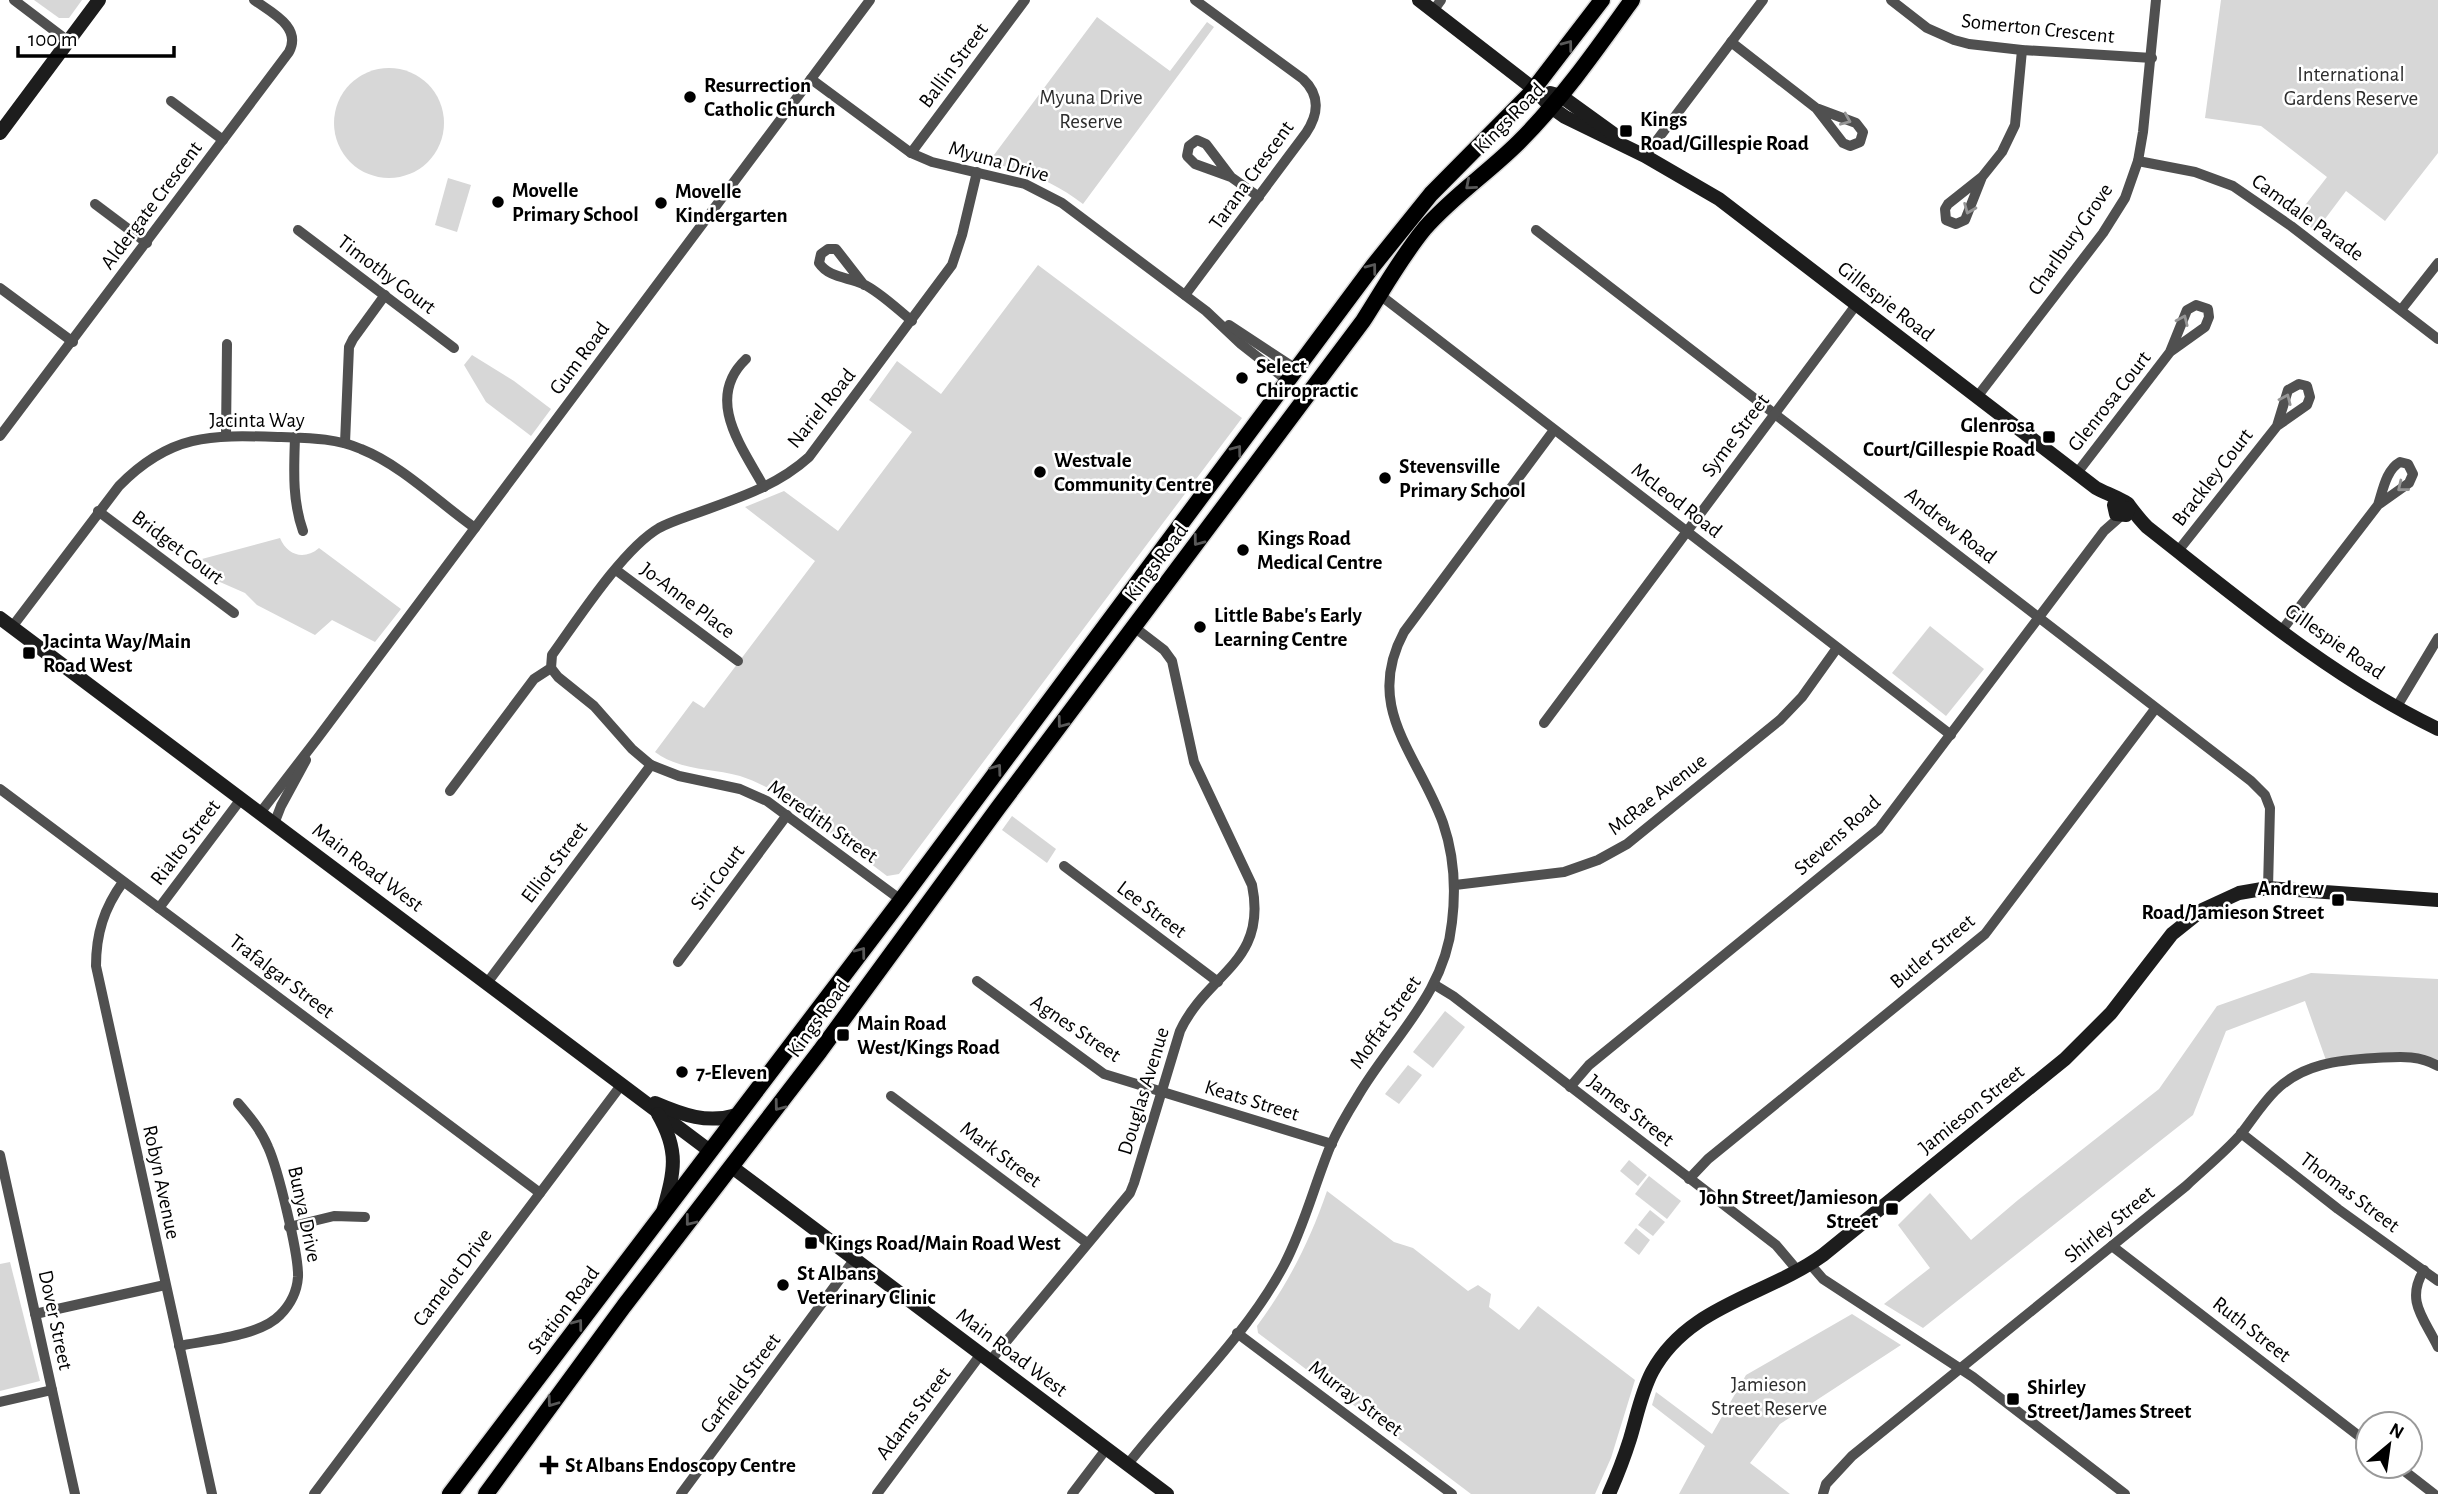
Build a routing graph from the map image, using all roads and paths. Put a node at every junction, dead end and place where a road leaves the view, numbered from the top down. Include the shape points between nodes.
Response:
1 (14, 0) edge
2 (99, 0) edge
3 (254, 0) edge
4 (870, 0) edge
5 (1026, 0) edge
6 (1195, 0) edge
7 (1419, 0) edge
8 (1602, 0) edge
9 (1632, 0) edge
10 (1763, 0) edge
11 (1891, 0) edge
12 (2156, 0) edge
13 (1437, 5) edge
14 (68, 41) junction
15 (1731, 42) junction
16 (2022, 50) junction
17 (2152, 58) junction
18 (811, 79) junction
19 (1534, 89) junction
20 (171, 101) dead end
21 (1556, 102) junction
22 (1816, 108) dead end
23 (0, 133) edge
24 (223, 141) junction
25 (911, 153) junction
26 (1645, 156) junction
27 (2138, 161) junction
28 (977, 172) junction
29 (1231, 177) dead end
30 (1982, 177) dead end
31 (1259, 197) junction
32 (95, 204) dead end
33 (298, 230) dead end
34 (1536, 230) dead end
35 (147, 243) junction
36 (2438, 263) edge
37 (864, 285) dead end
38 (0, 288) edge
39 (385, 295) junction
40 (1185, 295) junction
41 (1380, 295) junction
42 (1856, 305) junction
43 (2401, 310) junction
44 (912, 321) junction
45 (2438, 340) edge
46 (73, 342) junction
47 (227, 344) dead end
48 (454, 348) dead end
49 (2171, 352) dead end
50 (746, 359) dead end
51 (1292, 375) junction
52 (1313, 387) junction
53 (1977, 397) junction
54 (1775, 414) junction
55 (2277, 426) dead end
56 (1554, 430) junction
57 (0, 436) edge
58 (226, 436) junction
59 (295, 438) junction
60 (345, 443) junction
61 (2077, 473) junction
62 (764, 487) junction
63 (2378, 505) dead end
64 (2120, 510) junction
65 (98, 511) junction
66 (475, 528) junction
67 (303, 531) dead end
68 (1687, 532) junction
69 (2178, 551) junction
70 (616, 570) junction
71 (234, 613) dead end
72 (1115, 614) junction
73 (2039, 617) junction
74 (0, 618) edge
75 (12, 627) junction
76 (1134, 627) junction
77 (2282, 630) junction
78 (2438, 638) edge
79 (1838, 648) junction
80 (738, 661) dead end
81 (551, 668) junction
82 (2396, 708) junction
83 (2155, 709) junction
84 (1544, 723) dead end
85 (2438, 729) edge
86 (1951, 736) junction
87 (317, 739) junction
88 (651, 765) junction
89 (0, 789) edge
90 (450, 791) dead end
91 (241, 799) junction
92 (260, 813) junction
93 (787, 815) junction
94 (274, 824) junction
95 (1063, 866) dead end
96 (123, 882) junction
97 (1455, 885) junction
98 (2268, 888) junction
99 (901, 900) junction
100 (2438, 900) edge
101 (159, 908) junction
102 (920, 914) junction
103 (678, 962) dead end
104 (977, 981) dead end
105 (1218, 982) junction
106 (488, 983) junction
107 (1435, 985) junction
108 (2438, 1066) edge
109 (622, 1084) junction
110 (1570, 1087) junction
111 (634, 1093) junction
112 (1161, 1093) junction
113 (891, 1096) dead end
114 (238, 1104) dead end
115 (655, 1109) junction
116 (737, 1115) junction
117 (2241, 1133) junction
118 (1332, 1144) junction
119 (710, 1151) junction
120 (0, 1155) edge
121 (732, 1167) junction
122 (1689, 1179) junction
123 (540, 1194) junction
124 (662, 1213) junction
125 (365, 1217) dead end
126 (289, 1227) junction
127 (1087, 1243) junction
128 (2112, 1246) junction
129 (854, 1260) junction
130 (1804, 1268) junction
131 (2424, 1270) junction
132 (2438, 1281) edge
133 (165, 1285) junction
134 (35, 1314) junction
135 (1237, 1333) junction
136 (179, 1346) junction
137 (2438, 1347) edge
138 (985, 1357) junction
139 (1960, 1369) junction
140 (52, 1390) junction
141 (0, 1402) edge
142 (2354, 1432) edge
143 (1107, 1448) junction
144 (1128, 1464) junction
145 (463, 1476) junction
146 (2416, 1480) edge
147 (1823, 1491) edge
148 (75, 1494) edge
149 (212, 1494) edge
150 (314, 1494) edge
151 (450, 1494) edge
152 (486, 1494) edge
153 (681, 1494) edge
154 (877, 1494) edge
155 (1072, 1494) edge
156 (1167, 1494) edge
157 (1452, 1494) edge
158 (1609, 1494) edge
159 (2125, 1494) edge
160 (2434, 1494) edge

1 - 14 street
2 - 14 street
3 - 24 street, Aldergate Crescent via 291,29 293,45
4 - 18 street, Gum Road
5 - 25 street, Ballin Street
6 - 31 street, Tarana Crescent via 1303,79 1316,98 1312,125
7 - 13 street, Gillespie Road
19 -> 8 main road, Kings Road
9 - 21 main road, Kings Road
10 - 15 street
11 - 16 street, Somerton Crescent via 1927,28 1954,40
12 - 17 street, Charlbury Grove
13 - 19 street, Gillespie Road
14 - 23 street
15 - 22 street
15 - 26 street
16 - 17 street, Somerton Crescent
16 - 30 street via 2015,125
17 - 27 street, Charlbury Grove
18 - 25 street, Myuna Drive
18 - 66 street, Gum Road
19 - 21 street, Gillespie Road
51 -> 19 main road, Kings Road via 1431,194
20 - 24 street
21 - 26 street, Gillespie Road
21 -> 41 main road, Kings Road via 1425,229
24 - 35 street, Aldergate Crescent
25 - 28 street, Myuna Drive
26 - 42 street, Gillespie Road via 1730,207
27 - 43 street, Camdale Parade via 2194,172 2233,186
27 - 53 street, Charlbury Grove via 2110,223
28 - 40 street, Myuna Drive via 1048,194
28 - 44 street, Nariel Road via 957,252
29 - 31 street
31 - 40 street, Tarana Crescent
32 - 35 street
33 - 39 street, Timothy Court
34 - 54 street, Andrew Road
35 - 46 street, Aldergate Crescent
36 - 43 street
37 - 44 street
38 - 46 street
39 - 48 street, Timothy Court
39 - 60 street via 349,347
40 - 51 street, Myuna Drive via 1241,344
41 - 52 main road, Kings Road
41 - 56 street, McLeod Road
42 - 53 street, Gillespie Road
42 - 54 street, Syme Street
43 - 45 street, Camdale Parade
44 - 62 street, Nariel Road via 808,457
46 - 57 street, Aldergate Crescent
47 - 58 street
49 - 61 street, Glenrosa Court
50 - 62 street via 730,380 728,412
51 - 52 main road
72 -> 51 main road, Kings Road
52 -> 76 main road, Kings Road
53 - 61 street, Gillespie Road
54 - 68 street, Syme Street
54 - 73 street, Andrew Road
55 - 69 street, Brackley Court
56 - 68 street, McLeod Road
56 - 97 street, Moffat Street via 1404,632 1391,663 1391,710 1443,824
58 - 59 street, Jacinta Way
58 - 65 street, Jacinta Way via 193,440 156,454 137,467
59 - 60 street, Jacinta Way
59 - 67 street via 295,505
60 - 66 street, Jacinta Way via 390,465
61 - 64 street, Gillespie Road
62 - 70 street, Nariel Road via 663,526 642,540
63 - 77 street
64 - 69 street, Gillespie Road
64 - 73 street, Stevens Road
65 - 71 street, Bridget Court
65 - 75 street, Jacinta Way
66 - 87 street, Gum Road
68 - 79 street, McLeod Road
68 - 84 street, Syme Street
69 - 77 street, Gillespie Road
70 - 80 street, Jo-Anne Place
70 - 81 street, Nariel Road via 552,654
72 - 76 main road
99 -> 72 main road, Kings Road
73 - 83 street, Andrew Road
73 - 86 street, Stevens Road
74 - 75 street, Main Road West
75 - 91 street, Main Road West
76 -> 102 main road, Kings Road
76 - 105 street, Douglas Avenue via 1172,661 1194,762 1252,885 1255,918 1248,942
77 - 82 street, Gillespie Road
78 - 82 street
79 - 86 street, McLeod Road
79 - 97 street, McRae Avenue via 1780,720 1627,844 1564,872
81 - 88 street, Meredith Street
81 - 90 street via 534,679
82 - 85 street, Gillespie Road
83 - 98 street, Andrew Road via 2265,795 2271,814
83 - 122 street, Butler Street via 1985,934
86 - 110 street, Stevens Road via 1879,829 1589,1065
87 - 92 street, Gum Road
87 - 94 street, Gum Road
88 - 93 street, Meredith Street via 740,789
88 - 106 street, Elliot Street
89 - 96 street, Trafalgar Street
91 - 92 street, Main Road West
91 - 101 street, Rialto Street
92 - 94 street, Main Road West
93 - 99 street, Meredith Street
93 - 103 street, Siri Court
94 - 106 street, Main Road West
95 - 105 street, Lee Street
96 - 101 street, Trafalgar Street
96 - 133 street, Robyn Avenue via 101,923 96,966
97 - 107 street, Moffat Street via 1450,940
98 - 100 street, Jamieson Street
98 - 130 street, Jamieson Street via 2227,897 2190,917 2073,1052
99 - 102 main road
116 -> 99 main road, Kings Road
101 - 123 street, Trafalgar Street
102 -> 121 main road, Kings Road
104 - 112 street, Agnes Street via 1094,1069
105 - 112 street, Douglas Avenue via 1185,1020
106 - 109 street, Main Road West
107 - 110 street, James Street
107 - 118 street, Moffat Street via 1369,1077
108 - 117 street, Shirley Street via 2404,1056 2347,1060 2298,1073 2275,1091
109 - 111 street, Main Road West
109 - 123 street, Camelot Drive
110 - 122 street, James Street
111 - 115 street, Main Road West
111 - 116 street via 697,1118
112 - 118 street, Keats Street
112 - 127 street, Douglas Avenue via 1135,1184
113 - 127 street, Mark Street
114 - 126 street, Bunya Drive via 268,1146
115 - 119 street, Main Road West
115 - 124 street via 674,1156
116 - 119 main road, Kings Road
117 - 128 street, Shirley Street via 2186,1186
117 - 131 street, Thomas Street
118 - 135 street, Moffat Street via 1284,1266
119 - 121 main road
119 - 124 main road, Station Road
120 - 134 street, Dover Street
121 - 129 street, Main Road West
121 -> 152 main road
122 - 130 street, James Street
123 - 150 street, Camelot Drive
145 -> 124 main road, Station Road
125 - 126 street via 334,1216
126 - 136 street, Bunya Drive via 298,1275 292,1298 279,1316 259,1328
127 - 138 street, Douglas Avenue
128 - 139 street, Shirley Street
128 - 142 street, Ruth Street
129 - 138 street, Main Road West
129 - 153 street, Garfield Street
130 - 139 street, James Street
130 - 158 street, Jamieson Street via 1710,1314 1672,1344 1646,1385
131 - 132 street, Thomas Street
131 - 137 street via 2415,1300
133 - 134 street
133 - 136 street, Robyn Avenue
134 - 140 street, Dover Street
135 - 144 street, Moffat Street
135 - 157 street, Murray Street
136 - 149 street, Robyn Avenue
138 - 143 street, Main Road West
138 - 154 street, Adams Street
139 - 147 street, Shirley Street via 1852,1456
139 - 159 street, James Street
140 - 141 street
140 - 148 street, Dover Street
143 - 144 street, Main Road West
143 - 155 street
144 - 156 street, Main Road West
145 - 151 main road, Station Road
145 - 152 main road
146 - 160 street

